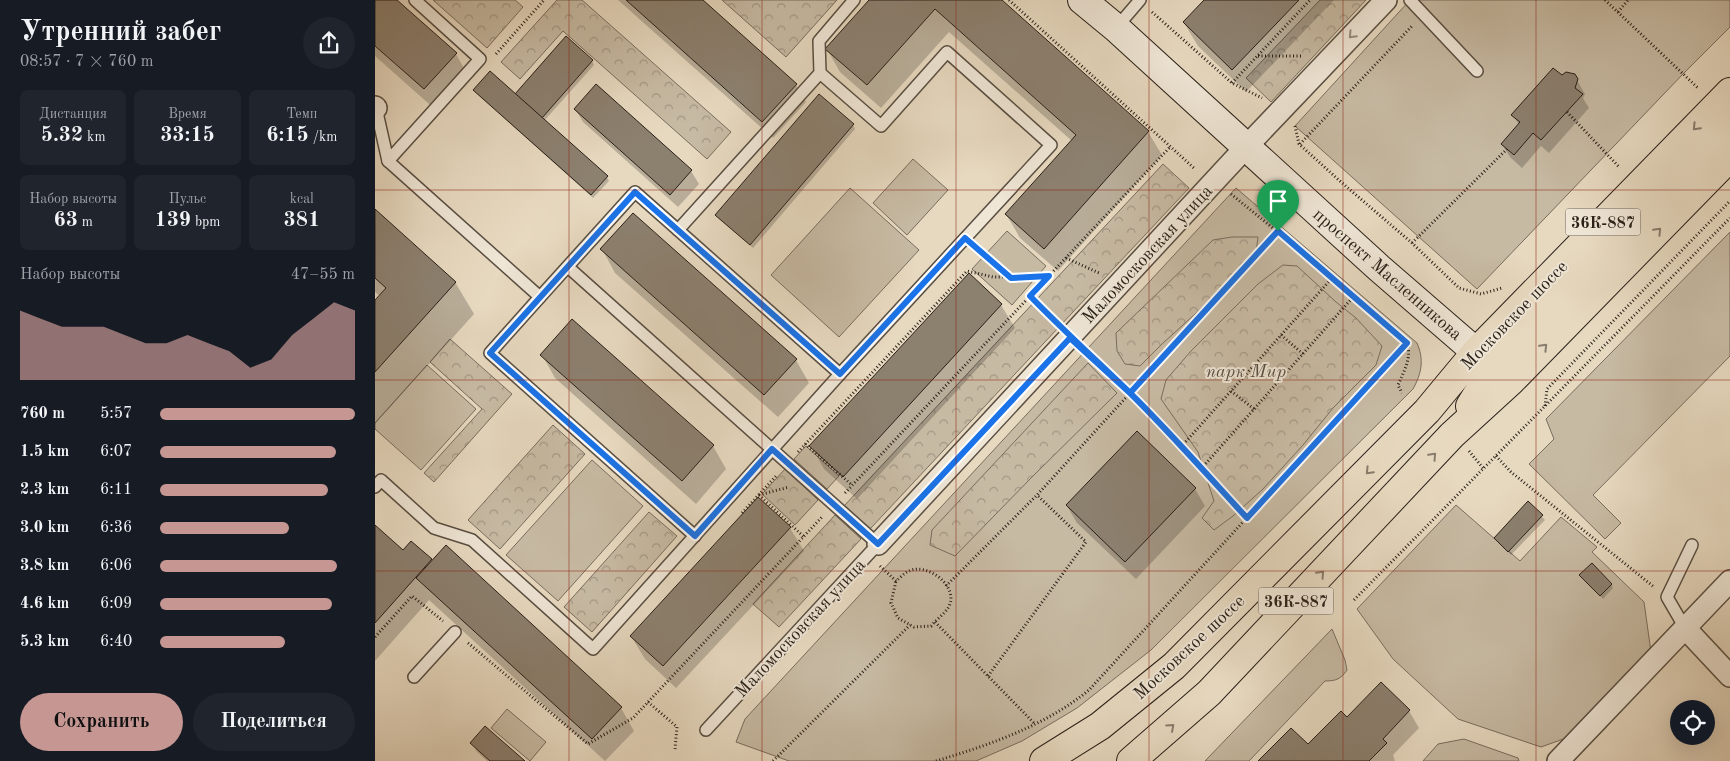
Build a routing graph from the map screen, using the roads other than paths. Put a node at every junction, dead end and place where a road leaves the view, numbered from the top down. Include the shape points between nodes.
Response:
1 (415, 0) edge
2 (854, 0) edge
3 (1082, 0) edge
4 (1386, 0) edge
5 (1410, 0) edge
6 (1139, 1) edge
7 (1116, 28) junction
8 (1477, 71) dead end
9 (821, 73) junction
10 (1730, 92) edge
11 (376, 107) edge
12 (1730, 125) edge
13 (1246, 147) junction
14 (1730, 157) edge
15 (388, 161) junction
16 (678, 230) junction
17 (567, 267) junction
18 (541, 297) junction
19 (1493, 367) junction
20 (840, 374) junction
21 (772, 449) junction
22 (375, 486) edge
23 (695, 536) junction
24 (1692, 545) dead end
25 (873, 550) junction
26 (1730, 581) edge
27 (1685, 628) junction
28 (455, 632) road end
29 (1730, 676) edge
30 (414, 677) dead end
31 (706, 730) dead end
32 (1044, 761) edge
33 (1131, 761) edge
34 (1558, 761) edge

1 - 15 lane via 480,58
2 - 9 lane via 819,41
3 - 7 main road, проспект Масленникова
4 -> 13 street, Маломосковская улица
5 - 8 lane
6 - 7 lane
7 - 13 main road, проспект Масленникова
9 - 16 lane
9 - 20 lane via 881,126 947,52 1051,145
10 -> 19 main road, Московское шоссе / 36К-887
11 - 15 lane
12 - 19 main road, Московское шоссе / 36К-887
13 - 19 main road, проспект Масленникова
13 - 25 street, Маломосковская улица
19 -> 14 main road, Московское шоссе / 36К-887
15 - 18 lane
16 - 17 lane via 635,192
16 - 20 lane
17 - 18 lane
17 - 21 lane
18 - 23 lane via 490,353
19 -> 32 main road, Московское шоссе / 36К-887 via 1427,411 1174,666 1101,726
33 -> 19 main road, Московское шоссе / 36К-887 via 1209,693 1459,441
20 - 21 lane
21 - 23 lane
21 - 25 lane via 834,505
22 - 23 lane via 381,480 435,528 471,540 593,649
24 - 27 lane via 1667,596
25 - 31 lane, Маломосковская улица
26 - 27 street
27 - 29 street
27 - 34 street
28 - 30 lane

